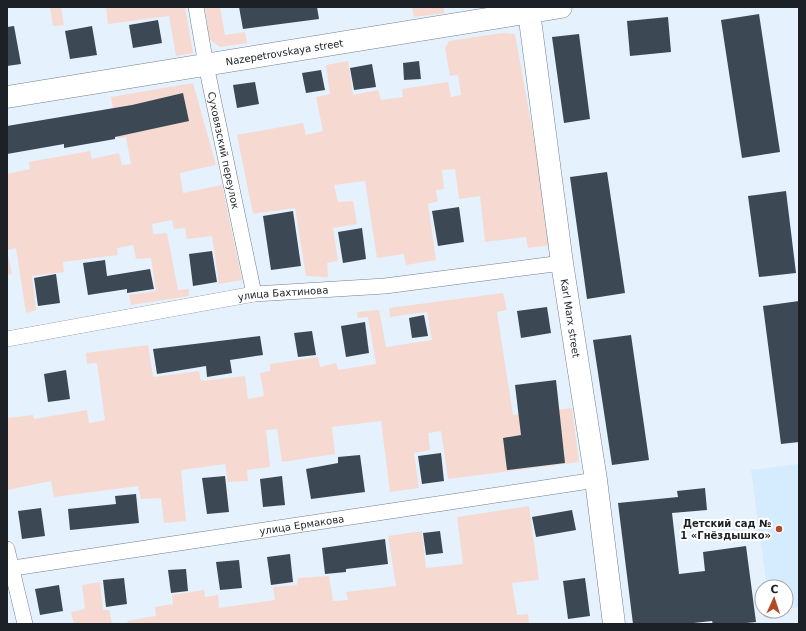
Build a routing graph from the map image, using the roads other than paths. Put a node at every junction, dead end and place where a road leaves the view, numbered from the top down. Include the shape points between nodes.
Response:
1 (196, 7) edge
2 (561, 7) edge
3 (517, 11) edge
4 (206, 65) junction
5 (7, 98) edge
6 (562, 263) junction
7 (254, 294) junction
8 (7, 339) edge
9 (596, 480) junction
10 (7, 550) edge
11 (9, 568) edge
12 (25, 624) edge
13 (614, 624) edge

1 - 4 street, Суховязский переулок
2 - 3 street, Nazepetrovskaya street
3 - 4 street, Nazepetrovskaya street
3 - 6 street, Karl Marx street
4 - 5 street, Nazepetrovskaya street
4 - 7 street, Суховязский переулок
6 - 7 street, улица Бахтинова via 385,286
6 - 9 street, Karl Marx street
7 - 8 street, улица Бахтинова
9 - 11 street, улица Ермакова
9 - 13 street, Karl Marx street
10 - 11 street
11 - 12 street

